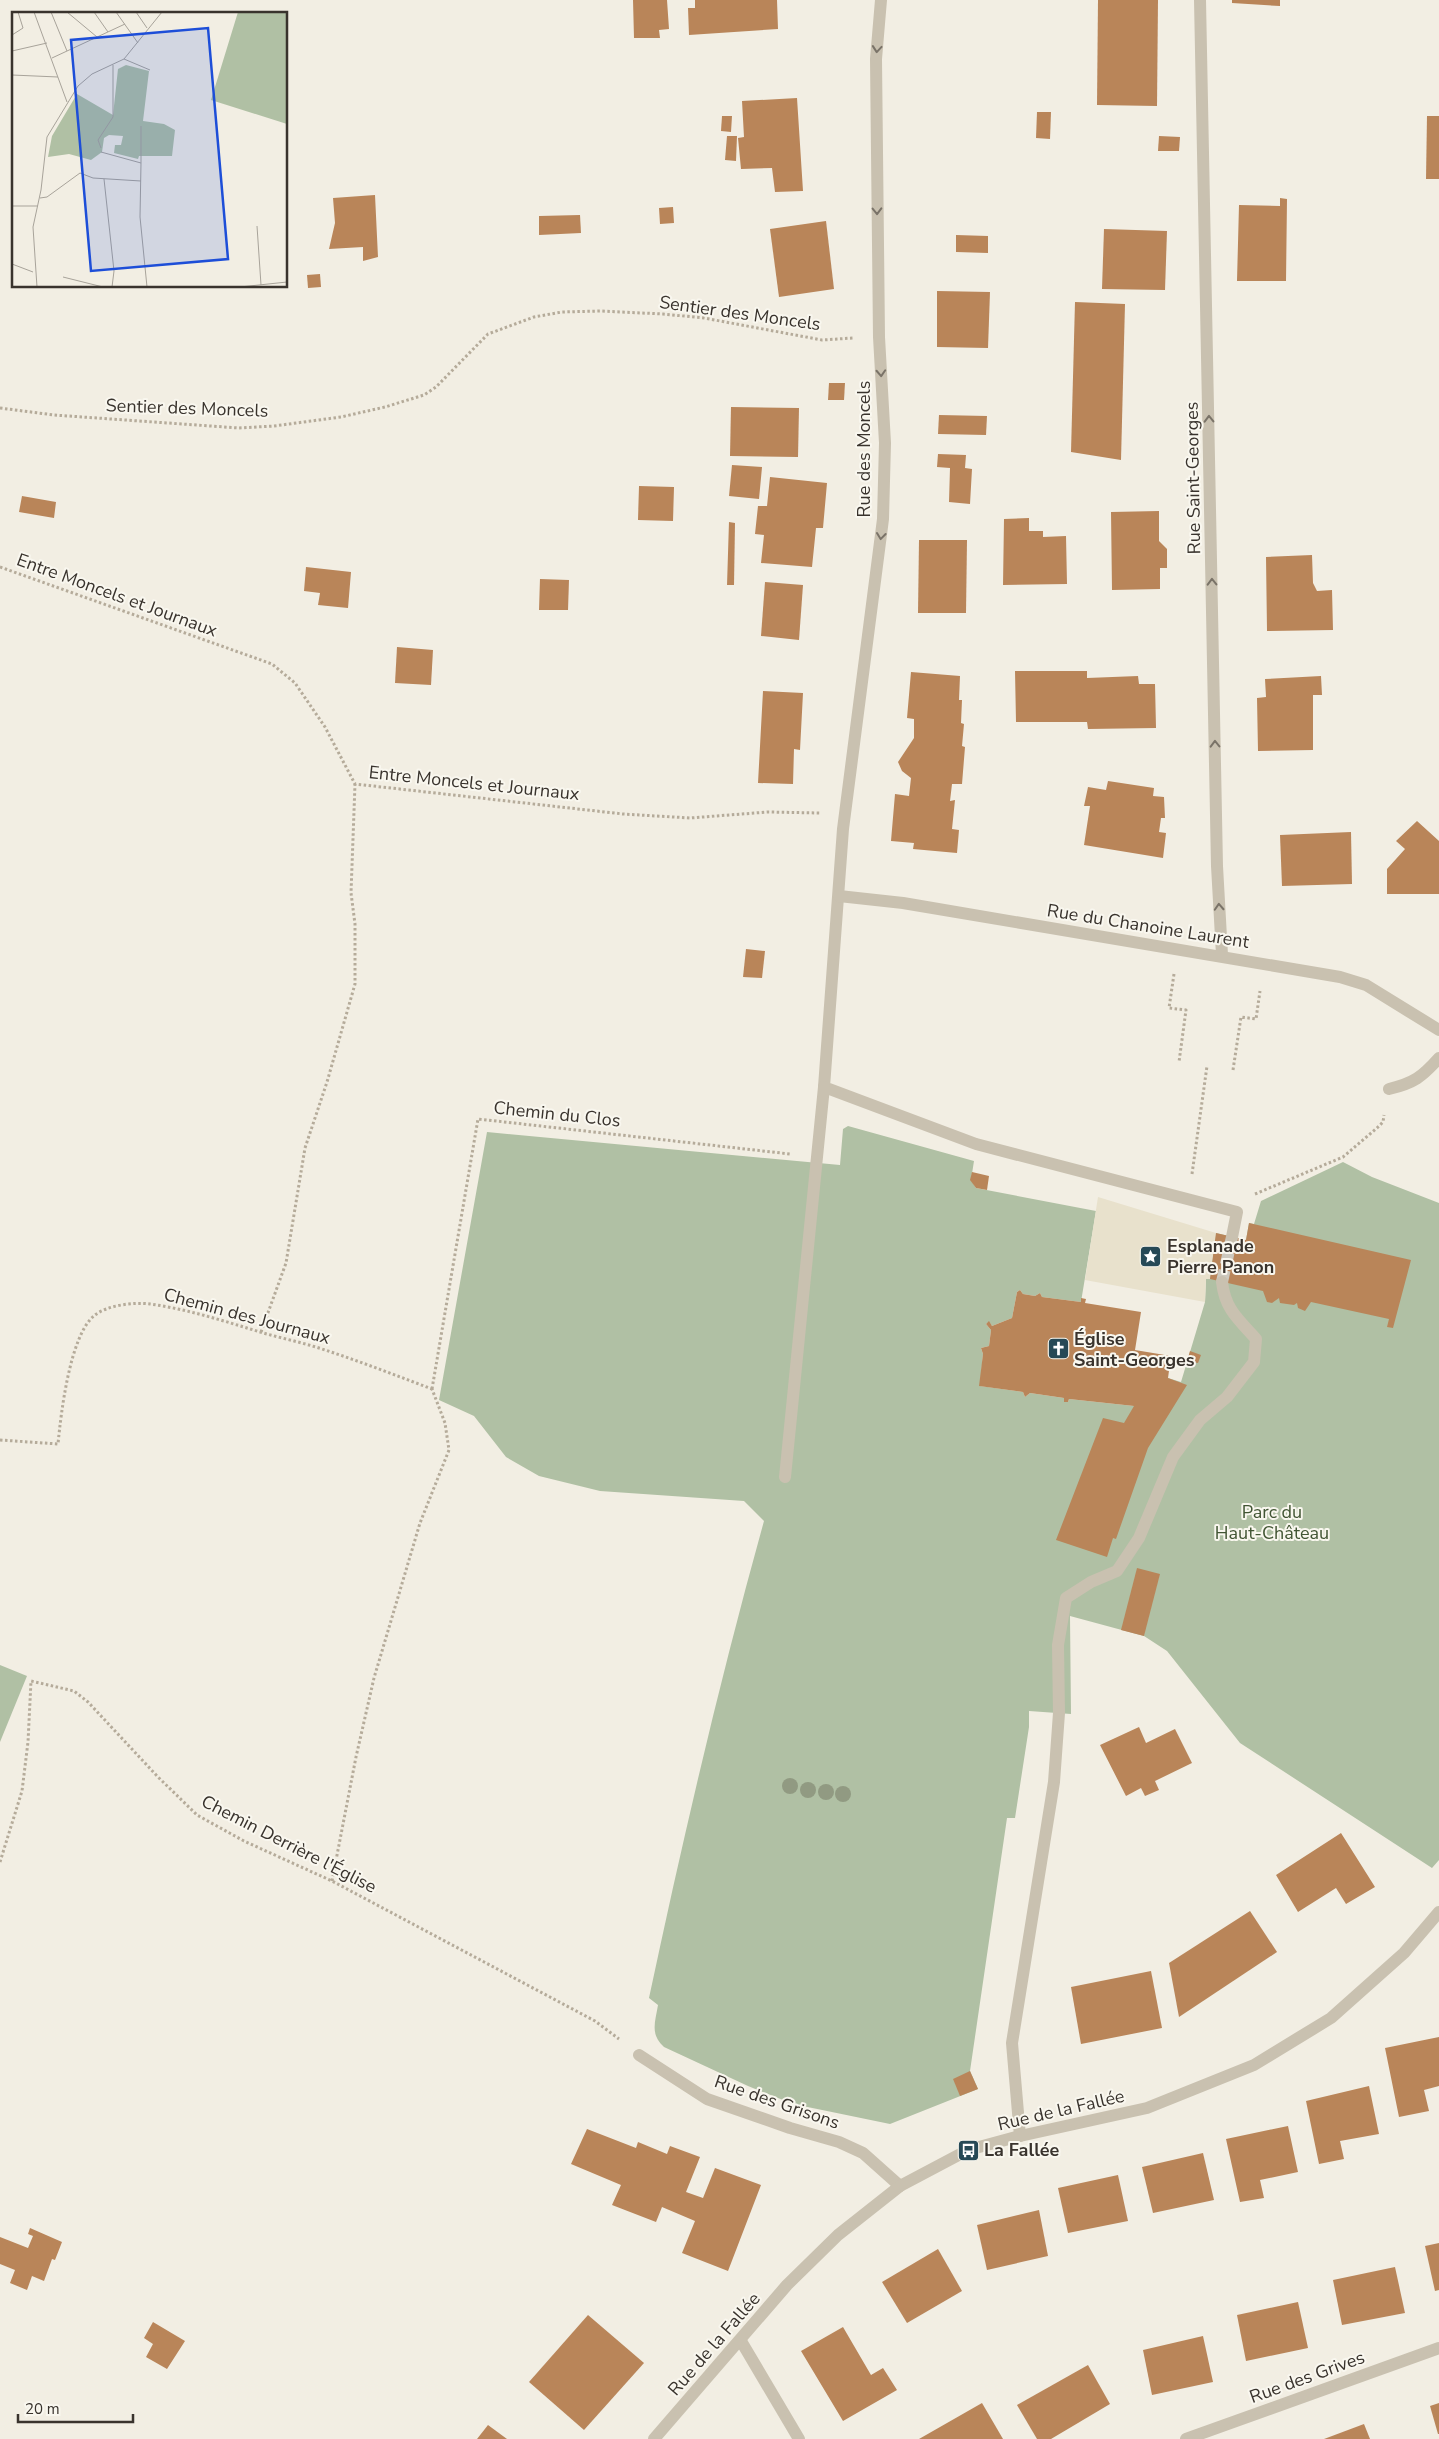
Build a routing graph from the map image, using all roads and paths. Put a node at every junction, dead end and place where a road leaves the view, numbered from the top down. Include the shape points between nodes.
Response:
1 (881, 0) edge
2 (1200, 0) edge
3 (879, 337) junction
4 (0, 408) edge
5 (0, 567) edge
6 (355, 784) junction
7 (845, 813) junction
8 (839, 896) junction
9 (1222, 955) junction
10 (1174, 969) dead end
11 (1261, 983) dead end
12 (1439, 1030) edge
13 (1439, 1058) edge
14 (1179, 1062) dead end
15 (1207, 1066) dead end
16 (1233, 1070) dead end
17 (824, 1087) junction
18 (1389, 1089) joint
19 (816, 1156) junction
20 (1193, 1166) dead end
21 (1238, 1212) junction
22 (1232, 1237) tunnel mouth
23 (1222, 1282) tunnel mouth
24 (261, 1332) junction
25 (432, 1389) junction
26 (0, 1440) edge
27 (785, 1477) dead end
28 (0, 1862) edge
29 (332, 1881) junction
30 (1439, 1912) edge
31 (639, 2055) joint
32 (1020, 2136) junction
33 (900, 2186) junction
34 (741, 2341) junction
35 (1439, 2348) edge
36 (654, 2439) edge
37 (798, 2439) edge
38 (1186, 2439) edge

1 -> 3 street, Rue des Moncels via 876,59
9 -> 2 street, Rue Saint-Georges via 1217,866
3 - 4 path, Sentier des Moncels via 822,340 696,318 600,311 562,312 534,317 488,334 424,395 341,417 239,428
3 -> 7 street, Rue des Moncels via 885,443 883,519
5 - 6 path, Entre Moncels et Journaux via 272,664 295,683 320,719
6 - 7 path, Entre Moncels et Journaux via 623,814 690,818 768,812
6 - 24 path via 351,893 355,924 355,984 305,1148 286,1263
7 - 8 street, Rue des Moncels
8 - 9 street, Rue du Chanoine Laurent
8 - 17 street, Rue des Moncels
9 - 12 street, Rue du Chanoine Laurent via 1305,969 1366,985
10 - 14 path via 1169,1008 1186,1010
11 - 16 path via 1256,1019 1241,1017
13 - 18 street via 1411,1084
15 - 20 path
17 - 19 street, Rue des Moncels
17 - 21 street via 976,1144
18 - 21 path via 1383,1122 1350,1151 1324,1166 1253,1195
19 - 25 path, Chemin du Clos via 478,1118
19 - 27 street, Rue des Moncels
21 - 22 street
23 - 32 street via 1224,1300 1256,1339 1254,1362 1227,1397 1200,1420 1173,1458 1139,1538 1117,1571 1066,1598 1058,1646 1059,1713 1054,1782 1012,2043
24 - 25 path, Chemin des Journaux via 320,1348
24 - 26 path, Chemin des Journaux via 220,1319 148,1304 110,1308 95,1315 78,1340 67,1381 58,1444
25 - 29 path via 445,1423 450,1450 420,1522 374,1678
28 - 29 path, Chemin Derrière l'Église via 22,1791 31,1681 74,1691 88,1702 197,1815 244,1841
29 - 31 path, Chemin Derrière l'Église via 595,2021
30 - 32 street, Rue de la Fallée via 1404,1953 1331,2018 1254,2065 1147,2108
31 - 33 street, Rue des Grisons via 707,2099 839,2142 863,2153
32 - 33 street, Rue de la Fallée via 968,2150
33 - 34 street, Rue de la Fallée via 838,2234 787,2285
34 - 36 street, Rue de la Fallée
34 - 37 street
35 - 38 street, Rue des Grives

